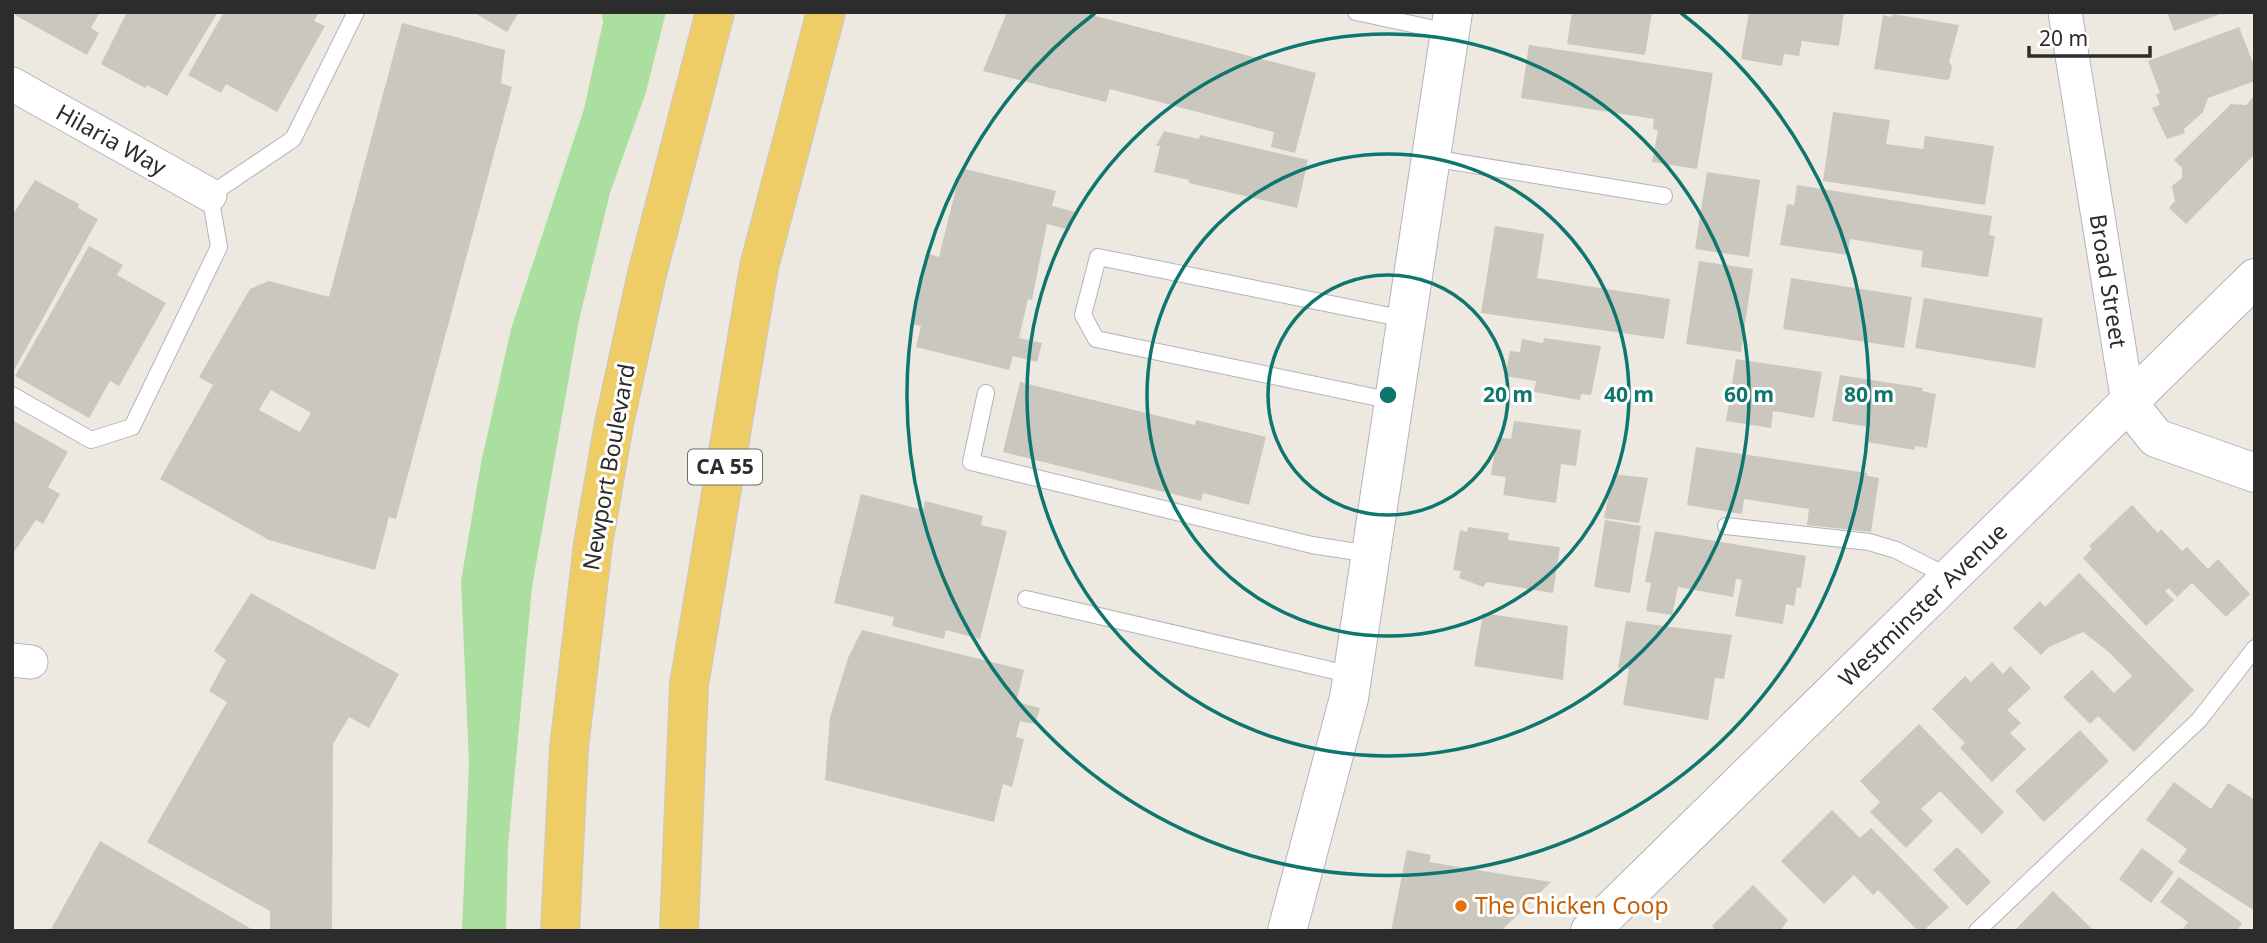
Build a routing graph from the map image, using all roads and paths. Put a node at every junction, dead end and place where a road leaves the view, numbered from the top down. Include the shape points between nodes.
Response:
1 (356, 12) edge
2 (715, 12) edge
3 (826, 12) edge
4 (1356, 12) edge
5 (2065, 12) edge
6 (1451, 22) edge
7 (12, 84) edge
8 (1429, 157) junction
9 (210, 195) junction
10 (1664, 196) dead end
11 (2255, 278) edge
12 (1405, 318) junction
13 (986, 393) dead end
14 (12, 395) edge
15 (1393, 401) junction
16 (2128, 403) junction
17 (2255, 473) edge
18 (1726, 526) dead end
19 (1370, 554) junction
20 (1950, 578) junction
21 (1026, 599) dead end
22 (2255, 648) edge
23 (1352, 675) junction
24 (560, 931) edge
25 (679, 931) edge
26 (1287, 931) edge
27 (1590, 931) edge
28 (1977, 931) edge

1 - 9 lane via 293,139
2 - 24 highway, Newport Boulevard via 646,278 593,544 569,748
3 - 25 highway, CA 55 via 759,267 691,671
4 - 6 lane
5 - 16 street, Broad Street
6 - 8 street
7 - 9 street, Hilaria Way
8 - 10 lane
8 - 12 street
9 - 14 lane via 219,247 132,427 91,440
11 - 16 street, Westminster Avenue
12 - 15 street
12 - 15 lane via 1098,257 1083,315 1096,339
13 - 19 lane via 971,462 1312,545
15 - 19 street
16 - 17 street, Broad Street via 2155,438
16 - 20 street, Westminster Avenue
18 - 20 lane via 1868,542 1896,550
19 - 23 street
20 - 27 street, Westminster Avenue
21 - 23 lane
22 - 28 lane via 2199,720
23 - 26 street

